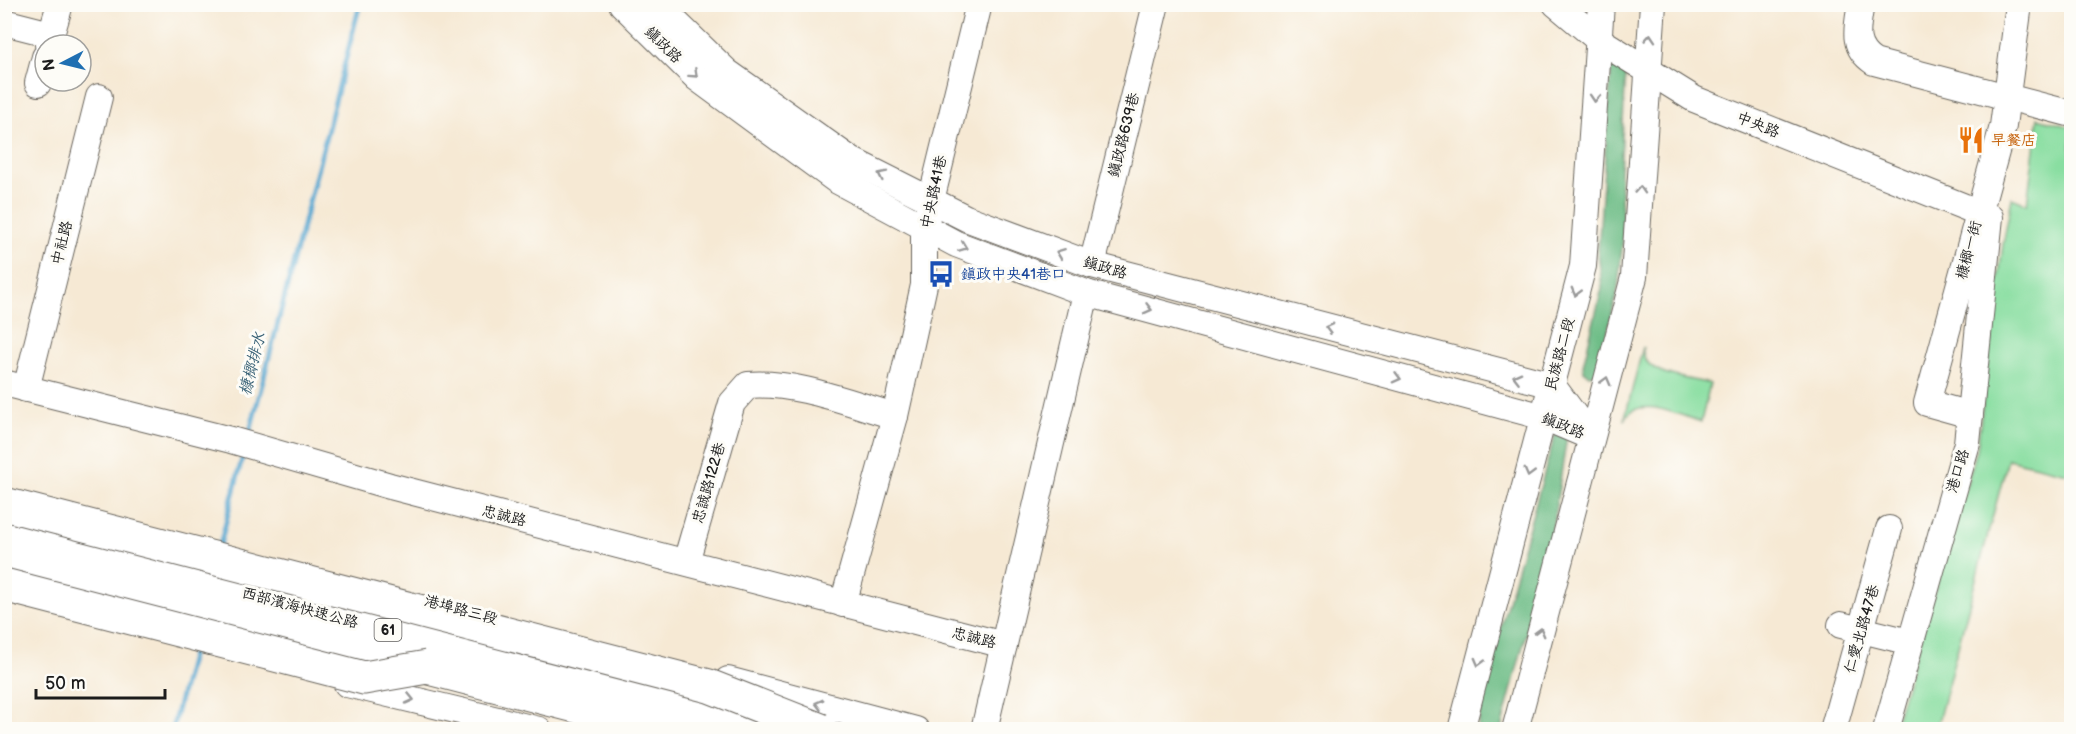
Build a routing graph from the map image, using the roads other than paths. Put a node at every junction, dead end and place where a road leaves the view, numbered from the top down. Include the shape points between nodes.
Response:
1 (60, 4) edge
2 (622, 4) edge
3 (657, 4) edge
4 (979, 4) edge
5 (1156, 4) edge
6 (1556, 4) edge
7 (1601, 4) edge
8 (1653, 4) edge
9 (1861, 4) edge
10 (2019, 4) edge
11 (4, 22) edge
12 (52, 33) edge
13 (33, 37) edge
14 (1599, 40) junction
15 (1648, 71) junction
16 (99, 96) dead end
17 (2007, 97) junction
18 (2072, 114) edge
19 (931, 200) junction
20 (1978, 213) junction
21 (924, 229) junction
22 (1092, 265) junction
23 (1086, 292) junction
24 (15, 386) edge
25 (1552, 386) junction
26 (1970, 415) junction
27 (895, 416) junction
28 (1544, 417) junction
29 (1591, 437) junction
30 (4, 491) edge
31 (4, 504) edge
32 (4, 518) edge
33 (1889, 529) dead end
34 (4, 531) edge
35 (4, 558) edge
36 (686, 562) junction
37 (4, 571) edge
38 (4, 585) edge
39 (4, 598) edge
40 (843, 604) junction
41 (1851, 628) junction
42 (1910, 642) junction
43 (1004, 645) junction
44 (427, 667) junction
45 (539, 729) edge
46 (616, 729) edge
47 (668, 729) edge
48 (771, 729) edge
49 (822, 729) edge
50 (916, 729) edge
51 (984, 729) edge
52 (1461, 729) edge
53 (1515, 729) edge
54 (1833, 729) edge
55 (1886, 729) edge

1 - 12 street
2 -> 21 street, 鎮政路 via 697,78 836,180
19 -> 3 street, 鎮政路 via 851,160 727,72
4 - 19 street, 中央路41巷
5 - 22 street, 鎮政路639巷
6 - 14 street, 中央路
7 - 14 street, 民族路二段
15 -> 8 street
9 - 17 street via 1856,41 1874,62
10 - 17 street, 槺榔一街
11 - 13 street
14 - 15 street, 中央路
14 -> 25 street, 民族路二段 via 1583,266
15 - 20 street, 中央路 via 1694,99
29 -> 15 street via 1634,277
16 - 24 street, 中社路
17 - 18 street
17 - 20 street, 槺榔一街
19 - 21 street, 中央路41巷
22 -> 19 street, 鎮政路 via 966,218
20 - 26 street, 港口路 via 1990,217
20 - 26 street, 槺榔一街 via 1927,403
21 -> 23 street, 鎮政路
21 - 27 street, 中央路41巷 via 924,285
25 -> 22 street, 鎮政路
23 -> 28 street, 鎮政路
23 - 43 street
24 - 36 street, 忠誠路
25 - 28 street, 民族路二段
25 - 29 street, 鎮政路
26 - 42 street, 港口路 via 1967,443
27 - 36 street, 忠誠路122巷 via 766,383 748,385 732,404
27 - 40 street, 中央路41巷
28 - 29 street, 鎮政路
28 -> 52 street, 民族路二段
53 -> 29 street
50 -> 30 street, 港埠路三段
31 - 49 highway, bridge via 709,686
32 - 49 street, 港埠路三段
33 - 41 street, 仁愛北路47巷
34 - 48 highway, 西部濱海快速公路 / 61
35 - 44 highway, 西部濱海快速公路 / 61
36 - 40 street, 忠誠路
37 - 46 street
38 - 44 highway, bridge via 364,678
39 -> 45 street
40 - 43 street, 忠誠路
41 - 42 street
41 - 54 street, 仁愛北路47巷
42 - 55 street, 港口路
43 - 51 street
44 - 47 highway, 西部濱海快速公路 / 61

